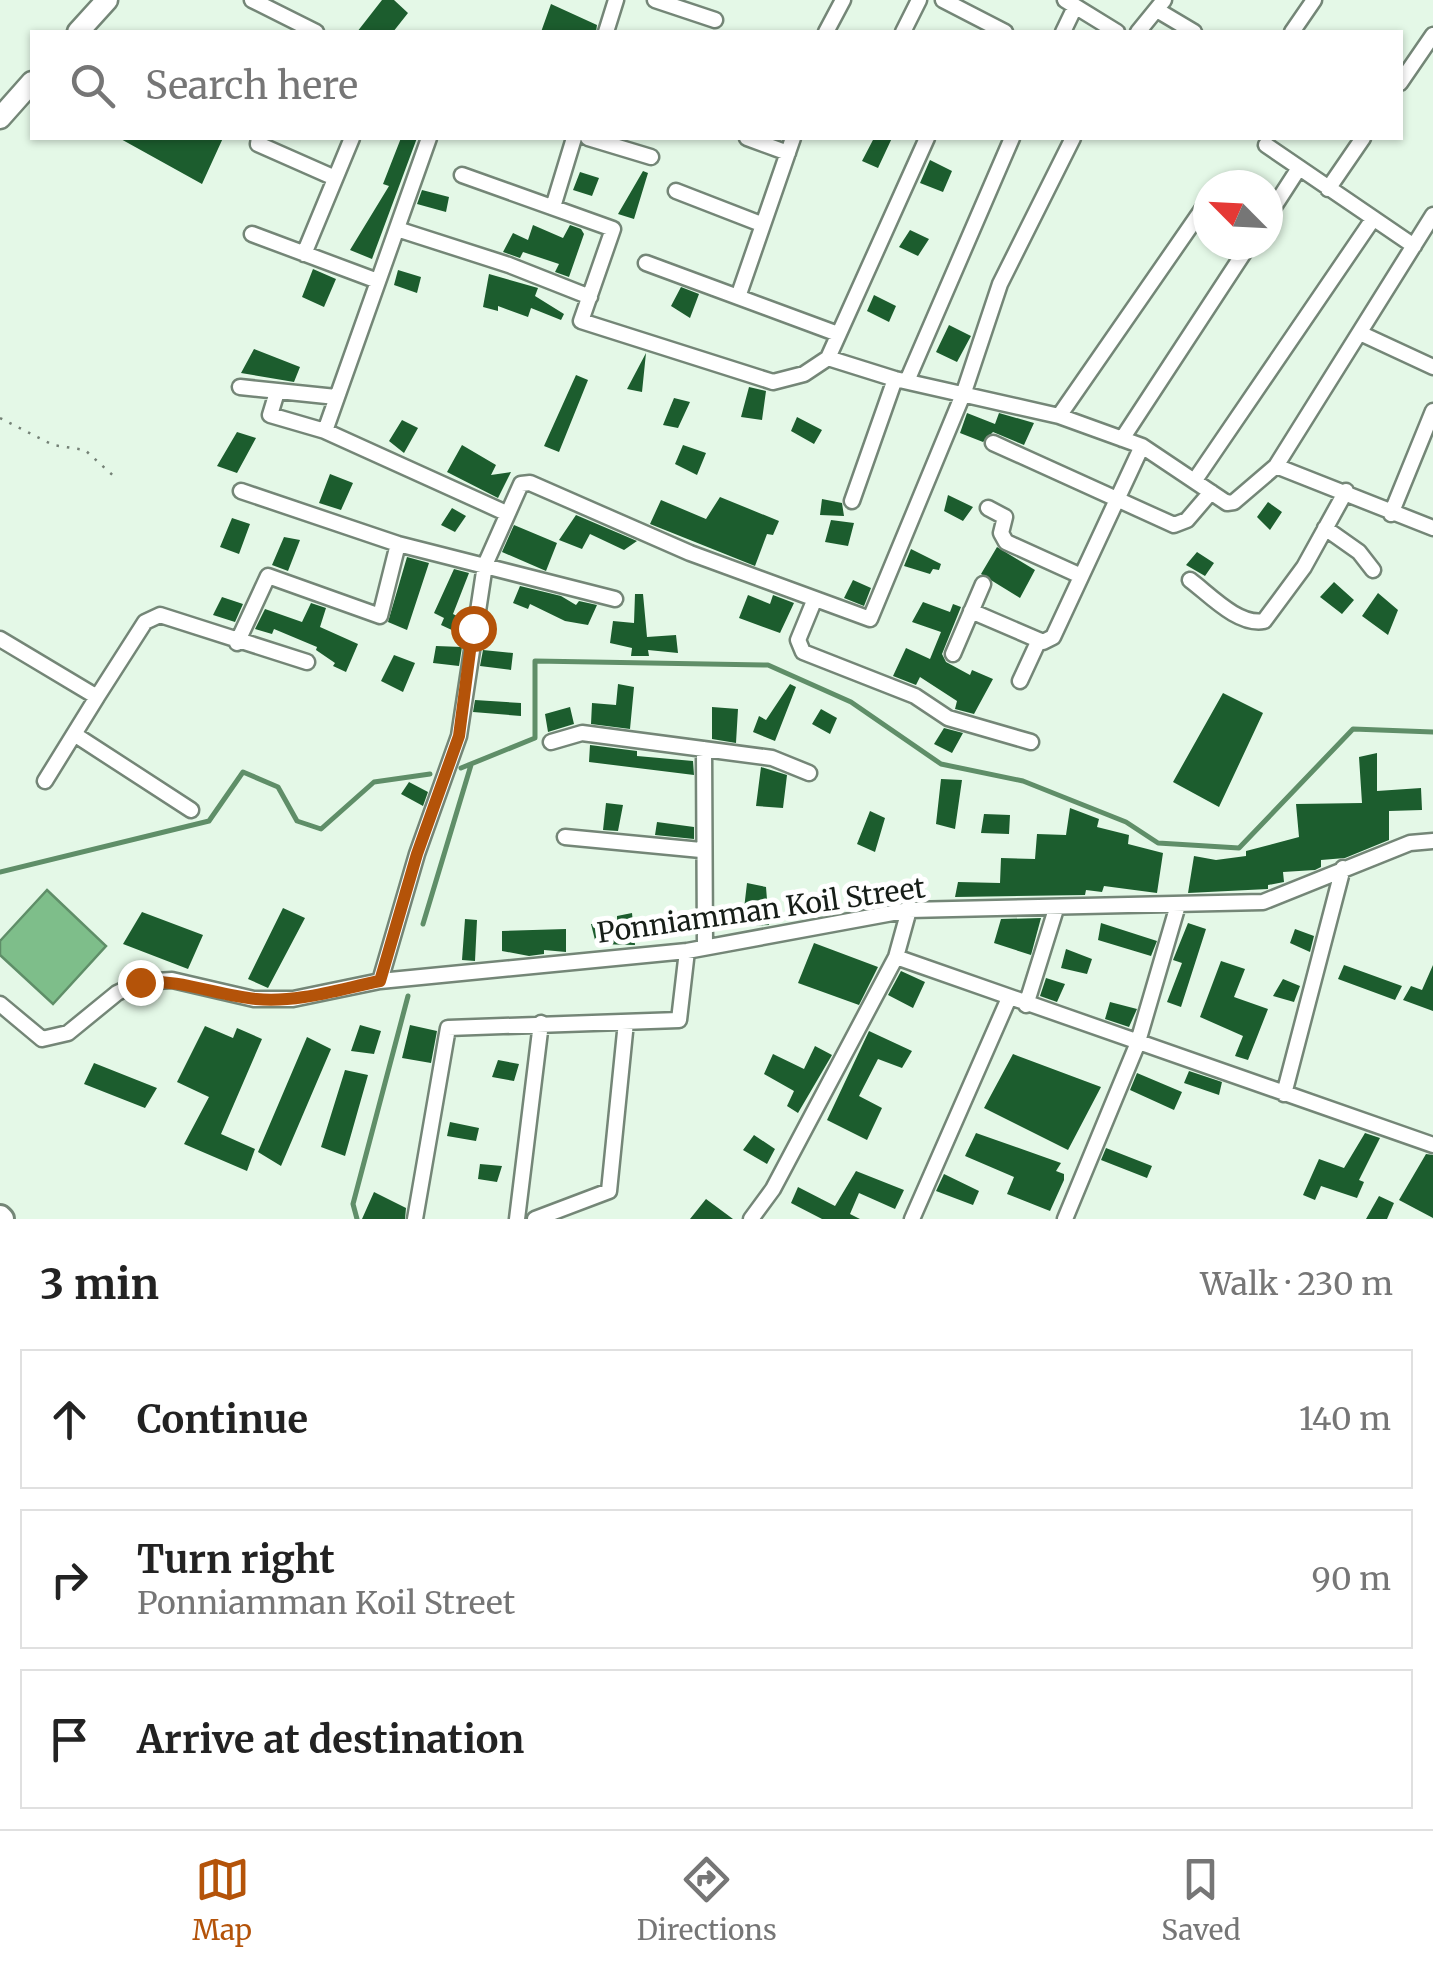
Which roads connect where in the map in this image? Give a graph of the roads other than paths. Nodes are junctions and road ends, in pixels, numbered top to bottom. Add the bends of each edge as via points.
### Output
1 (108, 0) edge
2 (252, 0) edge
3 (616, 0) edge
4 (655, 0) edge
5 (843, 0) edge
6 (919, 0) edge
7 (943, 0) edge
8 (1314, 0) edge
9 (1070, 4) edge
10 (1160, 5) edge
11 (715, 20) dead end
12 (80, 30) edge
13 (306, 30) edge
14 (607, 30) edge
15 (827, 30) edge
16 (905, 30) edge
17 (1002, 30) edge
18 (1064, 30) edge
19 (1114, 30) edge
20 (1140, 30) edge
21 (1191, 30) edge
22 (1293, 30) edge
23 (1433, 35) edge
24 (1403, 78) edge
25 (30, 84) edge
26 (0, 118) edge
27 (258, 140) edge
28 (351, 140) edge
29 (427, 140) edge
30 (573, 140) edge
31 (595, 140) edge
32 (759, 140) edge
33 (926, 140) edge
34 (1011, 140) edge
35 (1073, 140) edge
36 (1357, 140) edge
37 (790, 145) edge
38 (1266, 146) dead end
39 (651, 157) dead end
40 (1300, 168) junction
41 (462, 175) dead end
42 (335, 178) junction
43 (1328, 188) junction
44 (676, 191) dead end
45 (1283, 194) edge
46 (553, 208) junction
47 (1373, 219) junction
48 (1431, 222) edge
49 (1193, 223) edge
50 (761, 224) junction
51 (396, 230) junction
52 (252, 234) dead end
53 (1414, 246) junction
54 (304, 254) junction
55 (1239, 260) edge
56 (646, 263) dead end
57 (375, 280) junction
58 (738, 297) junction
59 (590, 298) junction
60 (838, 334) junction
61 (1362, 334) junction
62 (828, 358) junction
63 (1433, 367) edge
64 (901, 380) junction
65 (240, 387) dead end
66 (276, 392) junction
67 (964, 392) junction
68 (336, 398) junction
69 (1433, 411) edge
70 (1059, 416) junction
71 (325, 430) junction
72 (1122, 439) junction
73 (993, 443) dead end
74 (1142, 446) junction
75 (1276, 466) junction
76 (1195, 480) junction
77 (240, 490) dead end
78 (1346, 491) junction
79 (1211, 492) junction
80 (1117, 499) junction
81 (852, 502) dead end
82 (988, 508) dead end
83 (506, 513) junction
84 (1391, 514) junction
85 (1325, 528) junction
86 (1433, 528) edge
87 (398, 544) junction
88 (485, 565) junction
89 (1373, 570) dead end
90 (1081, 576) junction
91 (1190, 580) dead end
92 (983, 584) dead end
93 (615, 599) dead end
94 (814, 601) junction
95 (971, 611) junction
96 (0, 639) edge
97 (1038, 640) junction
98 (236, 643) junction
99 (953, 654) dead end
100 (307, 662) dead end
101 (1020, 681) dead end
102 (98, 697) junction
103 (74, 734) junction
104 (551, 742) dead end
105 (1032, 742) dead end
106 (704, 750) junction
107 (809, 772) dead end
108 (45, 781) dead end
109 (191, 810) dead end
110 (565, 837) dead end
111 (1433, 841) edge
112 (702, 850) junction
113 (1343, 868) junction
114 (1178, 905) junction
115 (1056, 909) junction
116 (909, 910) junction
117 (705, 947) junction
118 (687, 951) junction
119 (896, 957) junction
120 (380, 981) junction
121 (1008, 998) junction
122 (0, 1004) edge
123 (1026, 1004) junction
124 (626, 1022) junction
125 (541, 1023) junction
126 (1137, 1045) junction
127 (1284, 1094) junction
128 (1433, 1145) edge
129 (913, 1218) edge
130 (416, 1219) edge
131 (517, 1219) edge
132 (535, 1219) edge
133 (752, 1219) edge
134 (1065, 1219) edge

1 - 12 main road
2 - 13 street
3 - 14 street
4 - 11 street
5 - 15 street
6 - 16 street
7 - 17 street
8 - 22 street
9 - 18 street
9 - 19 street
10 - 20 street
10 - 21 street
23 - 24 street
25 - 26 main road
27 - 42 street
28 - 42 street
29 - 51 street
30 - 46 street
31 - 39 street
32 - 37 street
33 - 60 street
34 - 64 street
35 - 67 street via 1000,284
36 - 43 street
37 - 50 street
38 - 40 street
40 - 43 street
40 - 45 street
41 - 46 street
42 - 54 street
43 - 47 street
44 - 50 street
46 - 59 street via 614,229
47 - 53 street
47 - 76 street
48 - 53 street
49 - 70 street
50 - 58 street
51 - 57 street
51 - 59 street
52 - 54 street
53 - 61 street
54 - 57 street
55 - 72 street
56 - 58 street
57 - 68 street
58 - 60 street
59 - 62 street via 581,321 773,382 804,374
60 - 62 street
61 - 63 street
61 - 75 street
62 - 64 street
64 - 67 street
64 - 81 street
65 - 66 street
66 - 68 street
66 - 71 street via 270,415
67 - 70 street
67 - 94 street via 875,614 864,620
68 - 71 street
69 - 84 street
70 - 72 street
71 - 83 street
72 - 74 street
73 - 80 street
74 - 76 street
74 - 80 street
75 - 78 street
75 - 79 street via 1234,502
76 - 79 street
77 - 87 street
78 - 84 street
78 - 85 street
79 - 80 street via 1181,524
80 - 90 street
82 - 90 street via 1005,517 1002,539
83 - 88 street
83 - 94 street via 522,484 530,483
84 - 86 street
85 - 89 street
85 - 91 street via 1264,621 1237,615
87 - 88 street
87 - 98 street via 380,616 268,576
88 - 93 street
88 - 120 street via 459,736
90 - 97 street via 1053,637
92 - 95 street
94 - 105 street via 798,640 803,652 915,696 948,718
95 - 97 street
95 - 99 street
96 - 102 street
97 - 101 street
98 - 100 street
98 - 102 street via 160,615 145,622
102 - 103 street
103 - 108 street
103 - 109 street
104 - 106 street via 582,734
106 - 107 street via 772,758
106 - 112 street
110 - 112 street
111 - 113 street, Ponniamman Koil Street
112 - 117 street
113 - 114 street, Ponniamman Koil Street via 1263,902
113 - 127 street
114 - 115 street, Ponniamman Koil Street
114 - 126 street
115 - 116 street, Ponniamman Koil Street
115 - 123 street
116 - 117 street, Ponniamman Koil Street
116 - 119 street
117 - 118 street, Ponniamman Koil Street
118 - 120 street, Ponniamman Koil Street
118 - 124 street via 679,1020
119 - 121 street
119 - 133 street
120 - 122 street, Ponniamman Koil Street via 292,1000 254,999 172,980 140,982 68,1033 42,1039
121 - 123 street
121 - 129 street
123 - 126 street
124 - 125 street
124 - 132 street via 609,1191
125 - 130 street via 448,1028
125 - 131 street
126 - 127 street
126 - 134 street
127 - 128 street

